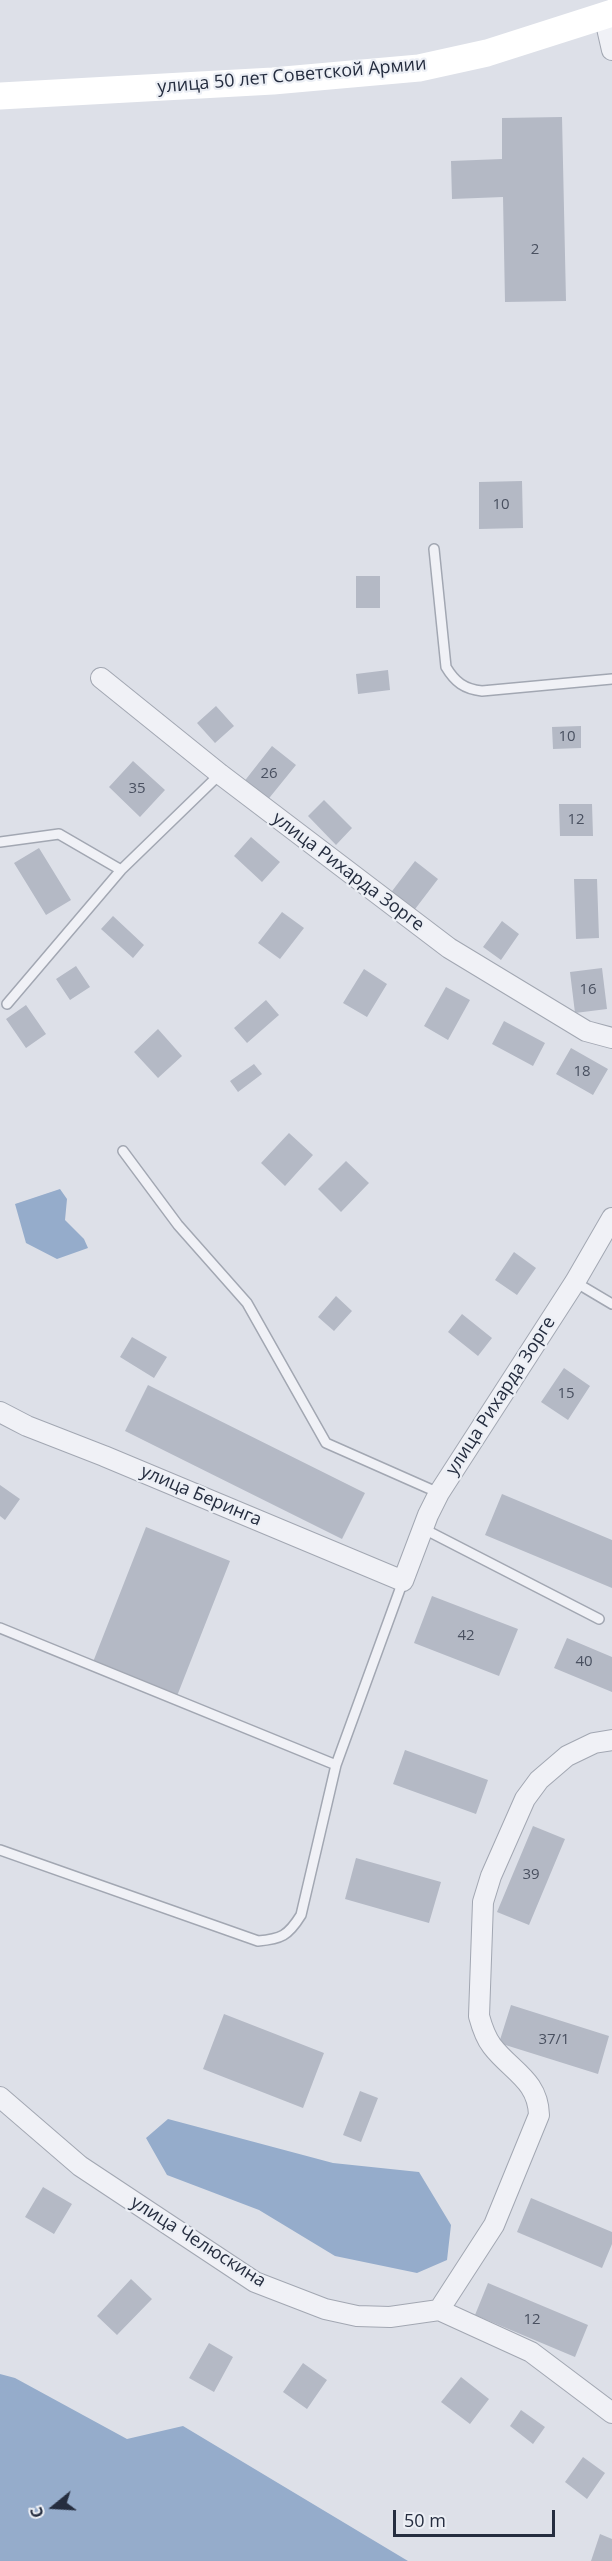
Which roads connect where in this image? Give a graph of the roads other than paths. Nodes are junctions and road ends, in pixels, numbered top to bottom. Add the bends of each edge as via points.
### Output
1 (604, 9) edge
2 (612, 50) edge
3 (0, 96) edge
4 (434, 549) dead end
5 (101, 678) dead end
6 (612, 679) edge
7 (220, 774) junction
8 (0, 842) edge
9 (122, 870) junction
10 (7, 1004) dead end
11 (612, 1038) edge
12 (123, 1151) dead end
13 (612, 1218) edge
14 (575, 1282) junction
15 (612, 1304) edge
16 (0, 1412) edge
17 (439, 1493) junction
18 (422, 1528) junction
19 (403, 1581) junction
20 (599, 1619) dead end
21 (0, 1628) edge
22 (612, 1740) edge
23 (336, 1765) junction
24 (0, 1850) edge
25 (0, 2097) edge
26 (439, 2310) junction
27 (612, 2413) edge

1 - 2 street
1 - 3 main road, улица 50 лет Советской Армии via 487,53 419,68 273,81
4 - 6 lane via 446,667 454,680 468,690 482,691
5 - 7 street, улица Рихарда Зорге
7 - 9 lane
7 - 11 street, улица Рихарда Зорге via 448,948 586,1031
8 - 9 lane via 59,834
9 - 10 lane
12 - 17 lane via 178,1225 247,1303 326,1443
13 - 14 street, улица Рихарда Зорге
14 - 15 lane
14 - 17 street, улица Рихарда Зорге
16 - 19 street, улица Беринга
17 - 18 street, улица Рихарда Зорге
18 - 19 street, улица Рихарда Зорге
18 - 20 lane
19 - 23 lane
21 - 23 lane
22 - 26 street via 594,1743 567,1756 539,1780 525,1799 488,1885 483,1902 479,2016 493,2047 534,2090 538,2115 494,2225
23 - 24 lane via 301,1915 291,1932 274,1939 258,1941
25 - 26 street, улица Челюскина via 80,2166 255,2282 357,2316 390,2317
26 - 27 street via 531,2352

